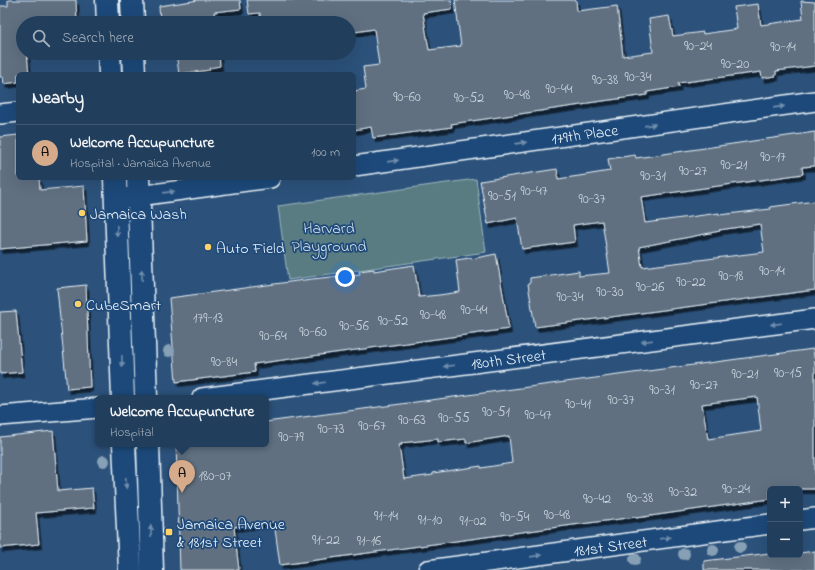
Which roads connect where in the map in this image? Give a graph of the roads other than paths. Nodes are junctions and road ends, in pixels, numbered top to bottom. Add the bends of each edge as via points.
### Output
1 (107, 0) edge
2 (132, 0) edge
3 (108, 16) edge
4 (133, 16) edge
5 (109, 60) edge
6 (133, 60) edge
7 (110, 72) edge
8 (134, 72) edge
9 (815, 102) edge
10 (16, 112) edge
11 (0, 114) edge
12 (356, 166) edge
13 (115, 180) edge
14 (241, 180) edge
15 (138, 187) edge
16 (116, 199) junction
17 (815, 319) edge
18 (123, 395) edge
19 (146, 395) edge
20 (225, 395) edge
21 (95, 408) edge
22 (0, 416) edge
23 (124, 447) edge
24 (148, 447) edge
25 (815, 518) edge
26 (803, 520) edge
27 (767, 524) edge
28 (516, 564) edge
29 (130, 570) edge
30 (152, 570) edge
31 (428, 570) edge

1 - 3 main road
2 - 4 main road
5 - 7 main road
6 - 8 main road
12 -> 9 street, 179th Place
10 - 11 street
13 - 16 main road
15 -> 14 street
15 - 16 street
19 -> 15 main road
16 -> 18 main road
17 -> 20 street, 180th Street
21 - 22 street
23 -> 29 main road
30 -> 24 main road
25 - 26 street
28 -> 27 street, 181st Street
28 - 31 street, 181st Street

